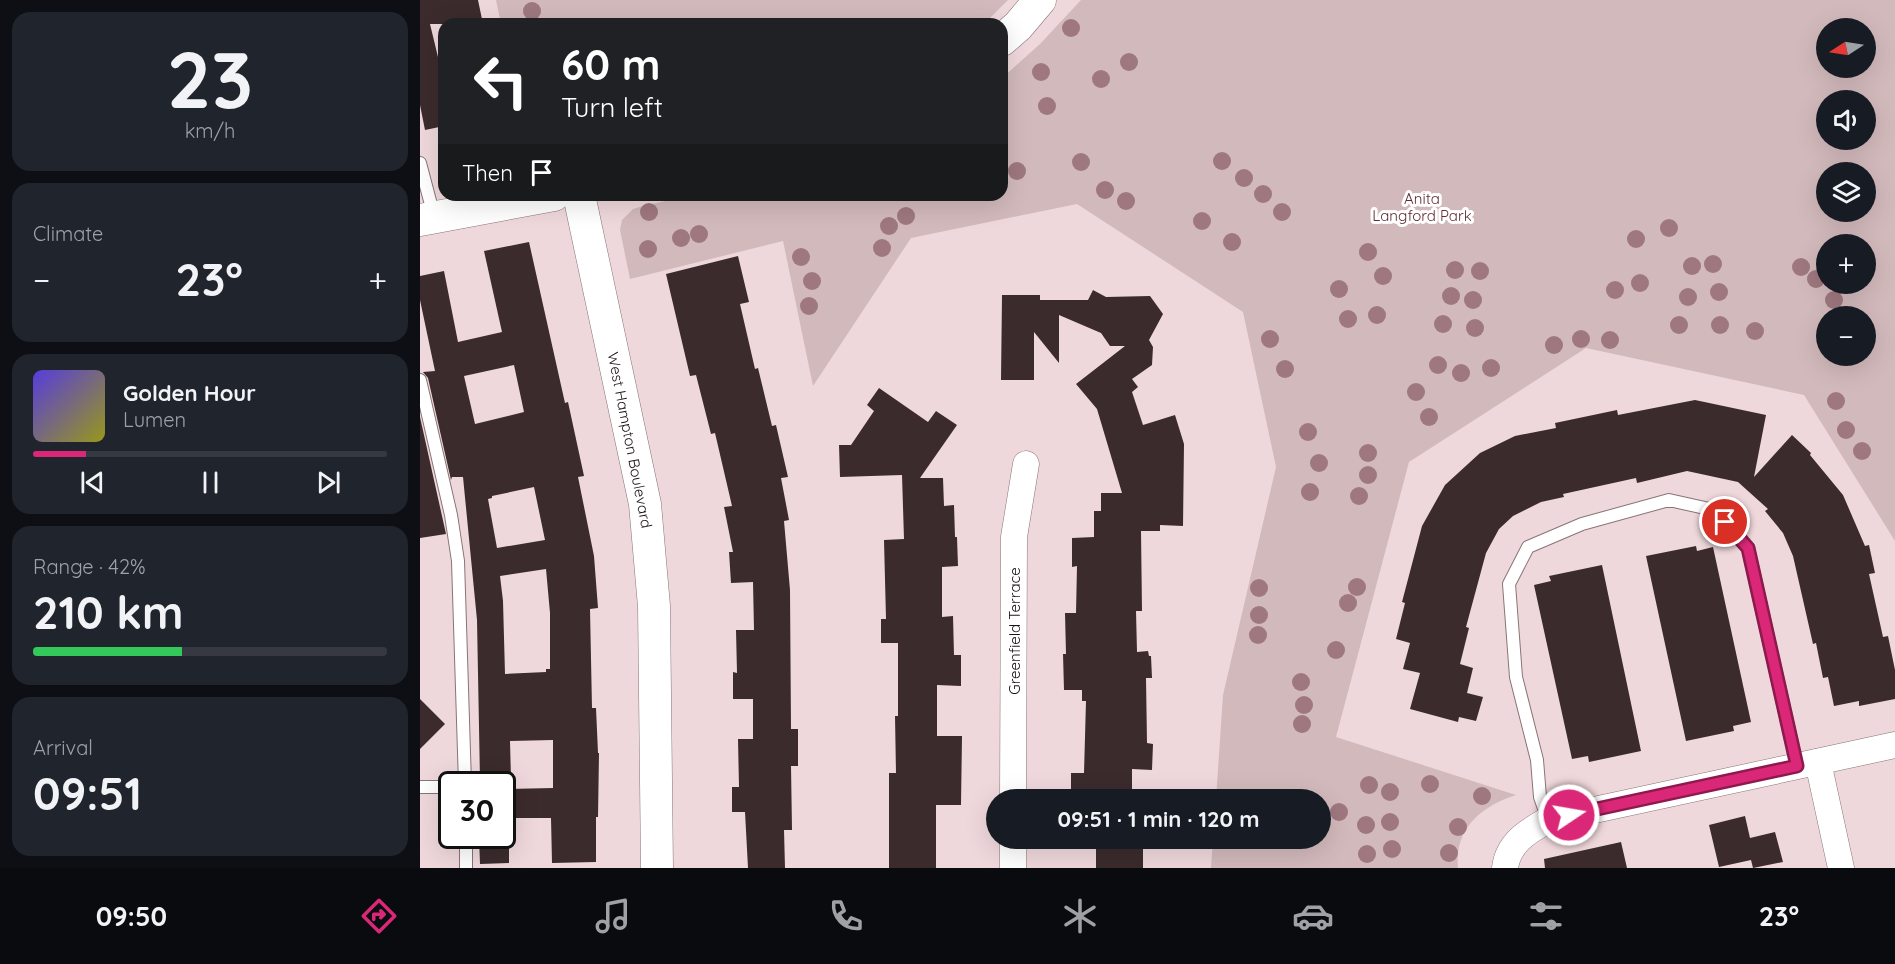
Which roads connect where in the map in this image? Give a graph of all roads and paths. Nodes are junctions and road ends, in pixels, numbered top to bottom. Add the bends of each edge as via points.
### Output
1 (1040, 0) edge
2 (1008, 35) edge
3 (420, 163) edge
4 (521, 201) edge
5 (580, 201) edge
6 (427, 218) edge
7 (420, 380) edge
8 (1026, 464) dead end
9 (1895, 745) edge
10 (1808, 764) junction
11 (465, 771) edge
12 (420, 787) edge
13 (438, 787) edge
14 (1013, 789) edge
15 (1548, 820) junction
16 (466, 849) edge
17 (1013, 849) edge
18 (466, 868) edge
19 (657, 868) edge
20 (1013, 868) edge
21 (1505, 868) edge
22 (1841, 868) edge

1 - 2 street
3 - 6 lane
4 - 6 street
5 - 19 street, West Hampton Boulevard via 649,535 654,606
7 - 11 lane via 458,561
8 - 14 street, Greenfield Terrace via 1014,537
9 - 10 street
10 - 15 street
10 - 15 lane via 1748,548 1714,510 1669,500 1582,524 1528,547 1509,584 1516,677
10 - 22 street
12 - 13 lane
15 - 21 street via 1527,831 1514,844
16 - 18 lane
17 - 20 street

